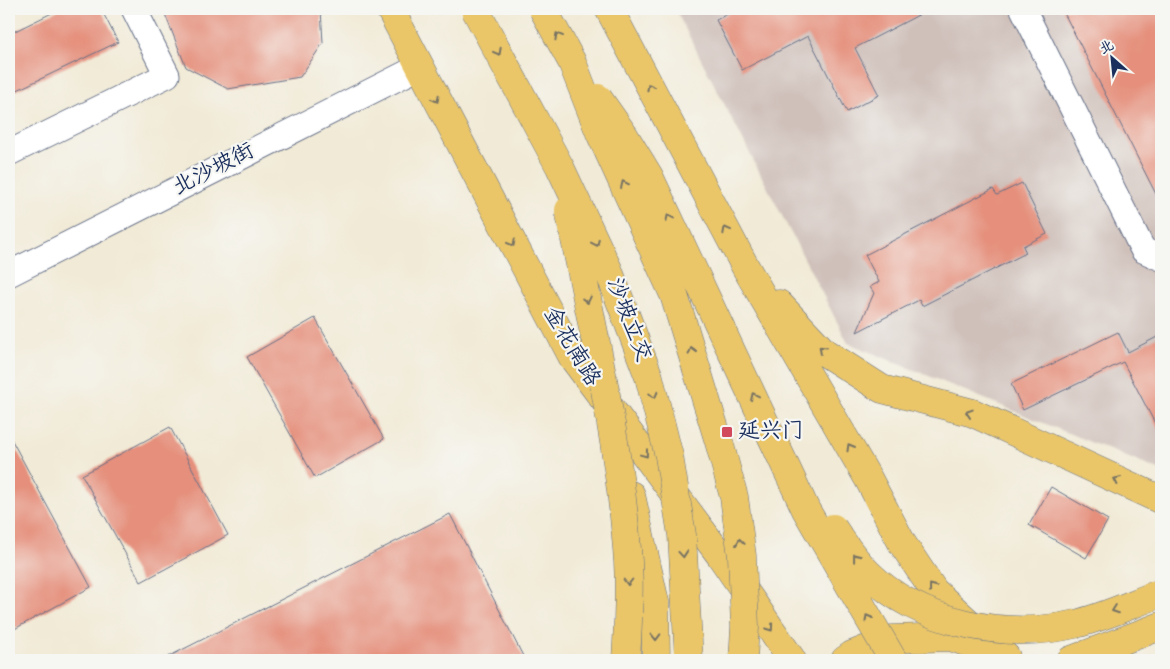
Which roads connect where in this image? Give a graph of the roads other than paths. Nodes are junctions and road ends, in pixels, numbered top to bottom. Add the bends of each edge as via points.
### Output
1 (134, 9) edge
2 (390, 9) edge
3 (475, 9) edge
4 (543, 9) edge
5 (609, 9) edge
6 (1023, 9) edge
7 (572, 62) junction
8 (420, 67) junction
9 (9, 153) edge
10 (560, 166) junction
11 (1161, 258) edge
12 (746, 268) junction
13 (9, 274) edge
14 (573, 358) junction
15 (775, 441) junction
16 (1161, 500) edge
17 (1161, 593) edge
18 (1161, 626) edge
19 (1008, 658) edge
20 (626, 660) edge
21 (656, 660) edge
22 (689, 660) edge
23 (743, 660) edge
24 (792, 660) edge
25 (845, 660) edge
26 (893, 660) edge
27 (1071, 660) edge

1 - 9 street via 166,75
2 - 8 main road, 金花南路
3 -> 10 main road, 沙坡立交, bridge
7 -> 4 main road, bridge
12 -> 5 main road
6 - 11 street via 1144,250
15 -> 7 main road, bridge via 649,176
23 -> 7 main road, bridge via 742,556 734,497 720,442 674,295 600,133
8 - 13 street, 北沙坡街
8 -> 14 main road, 金花南路
10 -> 20 main road, bridge via 603,377 618,470 628,562
10 -> 22 main road, 沙坡立交, bridge via 608,269 649,377 669,456 682,535
16 -> 12 main road via 973,413 882,389 824,352
19 -> 12 main road via 934,591 902,543
14 -> 21 main road via 627,479 655,602
14 -> 24 main road, 金花南路 via 720,555
17 -> 15 main road, bridge via 1077,624 1052,629 999,630 945,619 891,592 868,573 836,532
26 -> 15 main road, bridge via 806,510
18 - 27 main road
19 - 25 main road via 951,637 892,639

